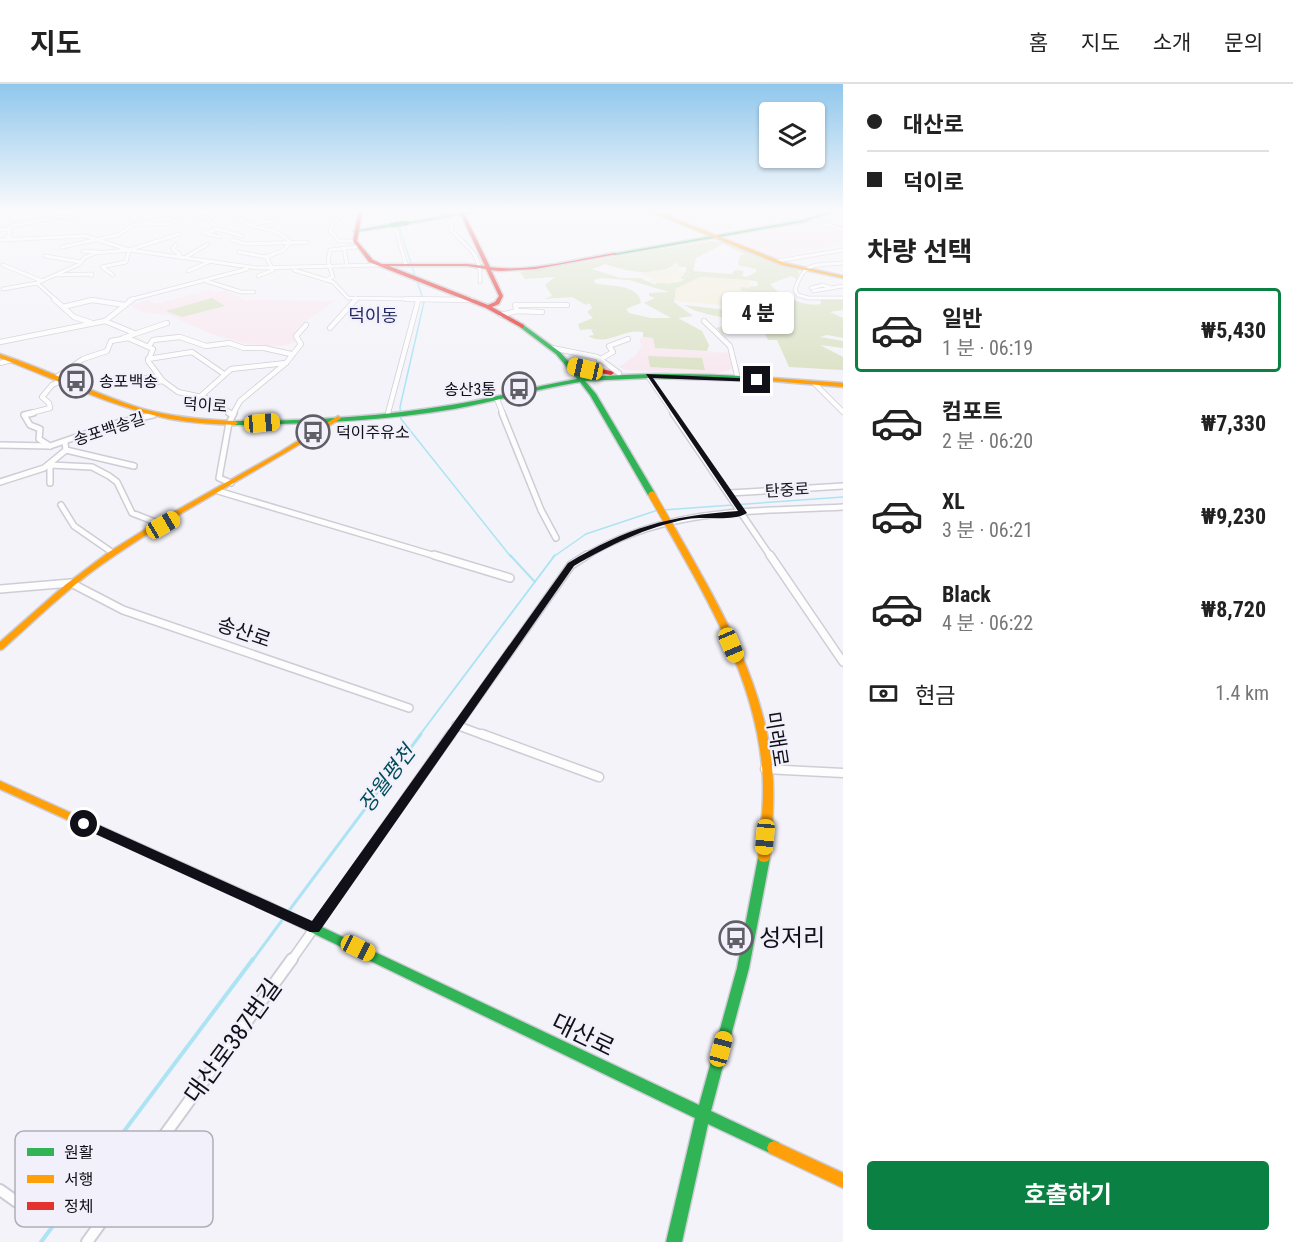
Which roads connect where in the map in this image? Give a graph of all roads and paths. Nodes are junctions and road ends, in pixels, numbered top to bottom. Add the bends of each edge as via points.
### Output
1 (79, 263) edge
2 (121, 263) edge
3 (206, 263) edge
4 (224, 263) edge
5 (267, 263) edge
6 (347, 263) edge
7 (477, 263) edge
8 (487, 263) edge
9 (566, 263) edge
10 (783, 263) edge
11 (843, 263) edge
12 (3, 265) dead end
13 (379, 265) junction
14 (411, 265) joint
15 (329, 266) junction
16 (347, 266) junction
17 (250, 267) junction
18 (273, 268) junction
19 (285, 268) junction
20 (479, 268) junction
21 (802, 269) junction
22 (491, 270) junction
23 (188, 271) dead end
24 (57, 275) junction
25 (113, 275) dead end
26 (92, 276) dead end
27 (258, 276) dead end
28 (843, 277) edge
29 (328, 279) junction
30 (206, 281) junction
31 (480, 282) dead end
32 (40, 283) junction
33 (841, 287) edge
34 (1, 288) edge
35 (828, 289) junction
36 (812, 290) dead end
37 (254, 292) dead end
38 (843, 296) edge
39 (0, 297) edge
40 (356, 299) junction
41 (472, 300) junction
42 (419, 301) junction
43 (126, 305) junction
44 (567, 305) dead end
45 (63, 307) junction
46 (488, 307) junction
47 (517, 311) junction
48 (542, 312) dead end
49 (501, 315) junction
50 (105, 321) junction
51 (704, 321) dead end
52 (92, 323) junction
53 (166, 323) dead end
54 (306, 325) dead end
55 (330, 328) dead end
56 (134, 333) junction
57 (123, 338) junction
58 (628, 339) dead end
59 (0, 342) edge
60 (149, 346) junction
61 (552, 348) junction
62 (291, 354) junction
63 (0, 356) edge
64 (148, 358) junction
65 (10, 360) junction
66 (598, 360) junction
67 (0, 363) edge
68 (286, 363) junction
69 (571, 366) junction
70 (224, 374) junction
71 (617, 375) junction
72 (159, 376) junction
73 (648, 376) junction
74 (738, 379) junction
75 (58, 380) junction
76 (584, 380) junction
77 (163, 381) junction
78 (559, 384) junction
79 (815, 384) junction
80 (843, 385) edge
81 (593, 394) junction
82 (201, 396) junction
83 (496, 399) junction
84 (843, 412) edge
85 (390, 413) junction
86 (153, 415) junction
87 (340, 417) junction
88 (231, 419) junction
89 (0, 445) edge
90 (50, 446) junction
91 (65, 446) junction
92 (50, 465) junction
93 (134, 466) dead end
94 (0, 482) edge
95 (50, 483) dead end
96 (231, 483) junction
97 (843, 486) edge
98 (218, 491) junction
99 (731, 494) junction
100 (61, 505) dead end
101 (843, 507) edge
102 (743, 512) junction
103 (163, 525) junction
104 (556, 538) dead end
105 (113, 554) junction
106 (510, 578) dead end
107 (71, 584) junction
108 (0, 589) edge
109 (0, 647) edge
110 (843, 662) edge
111 (409, 708) dead end
112 (456, 725) junction
113 (765, 769) junction
114 (843, 773) edge
115 (599, 777) dead end
116 (0, 785) edge
117 (311, 926) junction
118 (703, 1114) junction
119 (166, 1131) edge
120 (843, 1181) edge
121 (0, 1190) edge
122 (15, 1201) edge
123 (98, 1227) edge
124 (87, 1242) edge
125 (674, 1242) edge

1 - 24 street
2 - 25 street via 102,267
3 - 23 street
4 - 17 street
5 - 18 street
6 - 16 street
7 - 20 street
8 - 22 street
9 - 22 street
10 - 21 street
11 - 21 street
12 - 32 street
13 - 14 street
13 - 16 street
13 - 41 street, 미래로
14 - 20 street
15 - 16 street
15 - 19 street
15 - 29 street via 333,277
17 - 18 street
17 - 30 street
18 - 19 street
18 - 27 street
19 - 29 street
20 - 22 street
20 - 31 street
21 - 28 street
21 - 38 street via 795,290 798,295
22 - 46 street via 501,296
24 - 26 street via 79,272
24 - 32 street
29 - 40 street via 344,296
30 - 37 street
30 - 43 street via 143,295
32 - 34 street
32 - 45 street
33 - 35 street
34 - 39 street via 4,291
35 - 36 street
35 - 38 street via 831,294
40 - 42 street
40 - 55 street
41 - 42 street
41 - 46 street, 미래로
42 - 85 street
43 - 45 street via 96,300
43 - 50 street
44 - 47 street via 515,305
45 - 52 street
46 - 49 street, 미래로
47 - 48 street
47 - 49 street
49 - 61 street, 미래로
50 - 52 street
50 - 56 street
51 - 74 street via 736,354
52 - 59 street
53 - 56 street
54 - 62 street via 296,336 301,344
56 - 57 street
57 - 60 street
57 - 75 street via 111,341 107,351 83,359
58 - 66 street via 609,346 613,352 610,356
60 - 62 street via 153,340 180,337 206,346 229,343
60 - 64 street via 153,349
61 - 66 street via 568,349
61 - 69 street, 미래로
62 - 68 street
63 - 65 street, 덕이로
64 - 70 street via 192,352
64 - 72 street
65 - 67 street
65 - 75 street, 덕이로
66 - 71 street via 610,364
68 - 70 street via 242,366
68 - 88 street via 248,393
69 - 71 street
69 - 76 street, 미래로
69 - 78 street via 571,376
70 - 82 street
71 - 73 street
71 - 76 street
71 - 81 street via 595,387
72 - 77 street
72 - 77 street via 148,380
73 - 74 street
73 - 99 street
74 - 79 street
75 - 86 street, 덕이로
75 - 90 street via 42,397 50,408 24,415 30,425 40,429 39,439
76 - 78 street
76 - 81 street, 미래로
77 - 82 street via 178,392
78 - 81 street
78 - 83 street
79 - 80 street
79 - 84 street
81 - 113 street, 미래로, bridge via 717,611 758,720
82 - 88 street
83 - 85 street, 덕이로
83 - 104 street
85 - 87 street, 덕이로
86 - 88 street, 덕이로
86 - 91 street, 송포백송길 via 117,423
87 - 88 street, 덕이로
87 - 96 street
88 - 96 street via 219,478
89 - 90 street, 송포백송길
90 - 91 street, 송포백송길
91 - 92 street
91 - 93 street, 송포백송길
92 - 94 street
92 - 95 street
92 - 103 street via 92,467 100,471 117,482 132,513
96 - 98 street
97 - 99 street, 탄중로
98 - 103 street
98 - 106 street
99 - 102 street
100 - 105 street via 74,526
101 - 102 street, 대산로387번길
102 - 110 street
102 - 112 street, 대산로387번길 via 650,526 610,541 571,565
103 - 105 street
105 - 107 street
107 - 108 street
107 - 109 street
107 - 111 street, 송산로 via 123,610
112 - 115 street
112 - 117 street, 대산로387번길
113 - 114 street
113 - 118 street, 미래로 via 767,818 762,876
116 - 117 street, 대산로
117 - 118 street, 대산로
117 - 119 street, 대산로387번길
118 - 120 street, 대산로
118 - 125 street, 미래로
121 - 122 street
123 - 124 street, 대산로387번길

